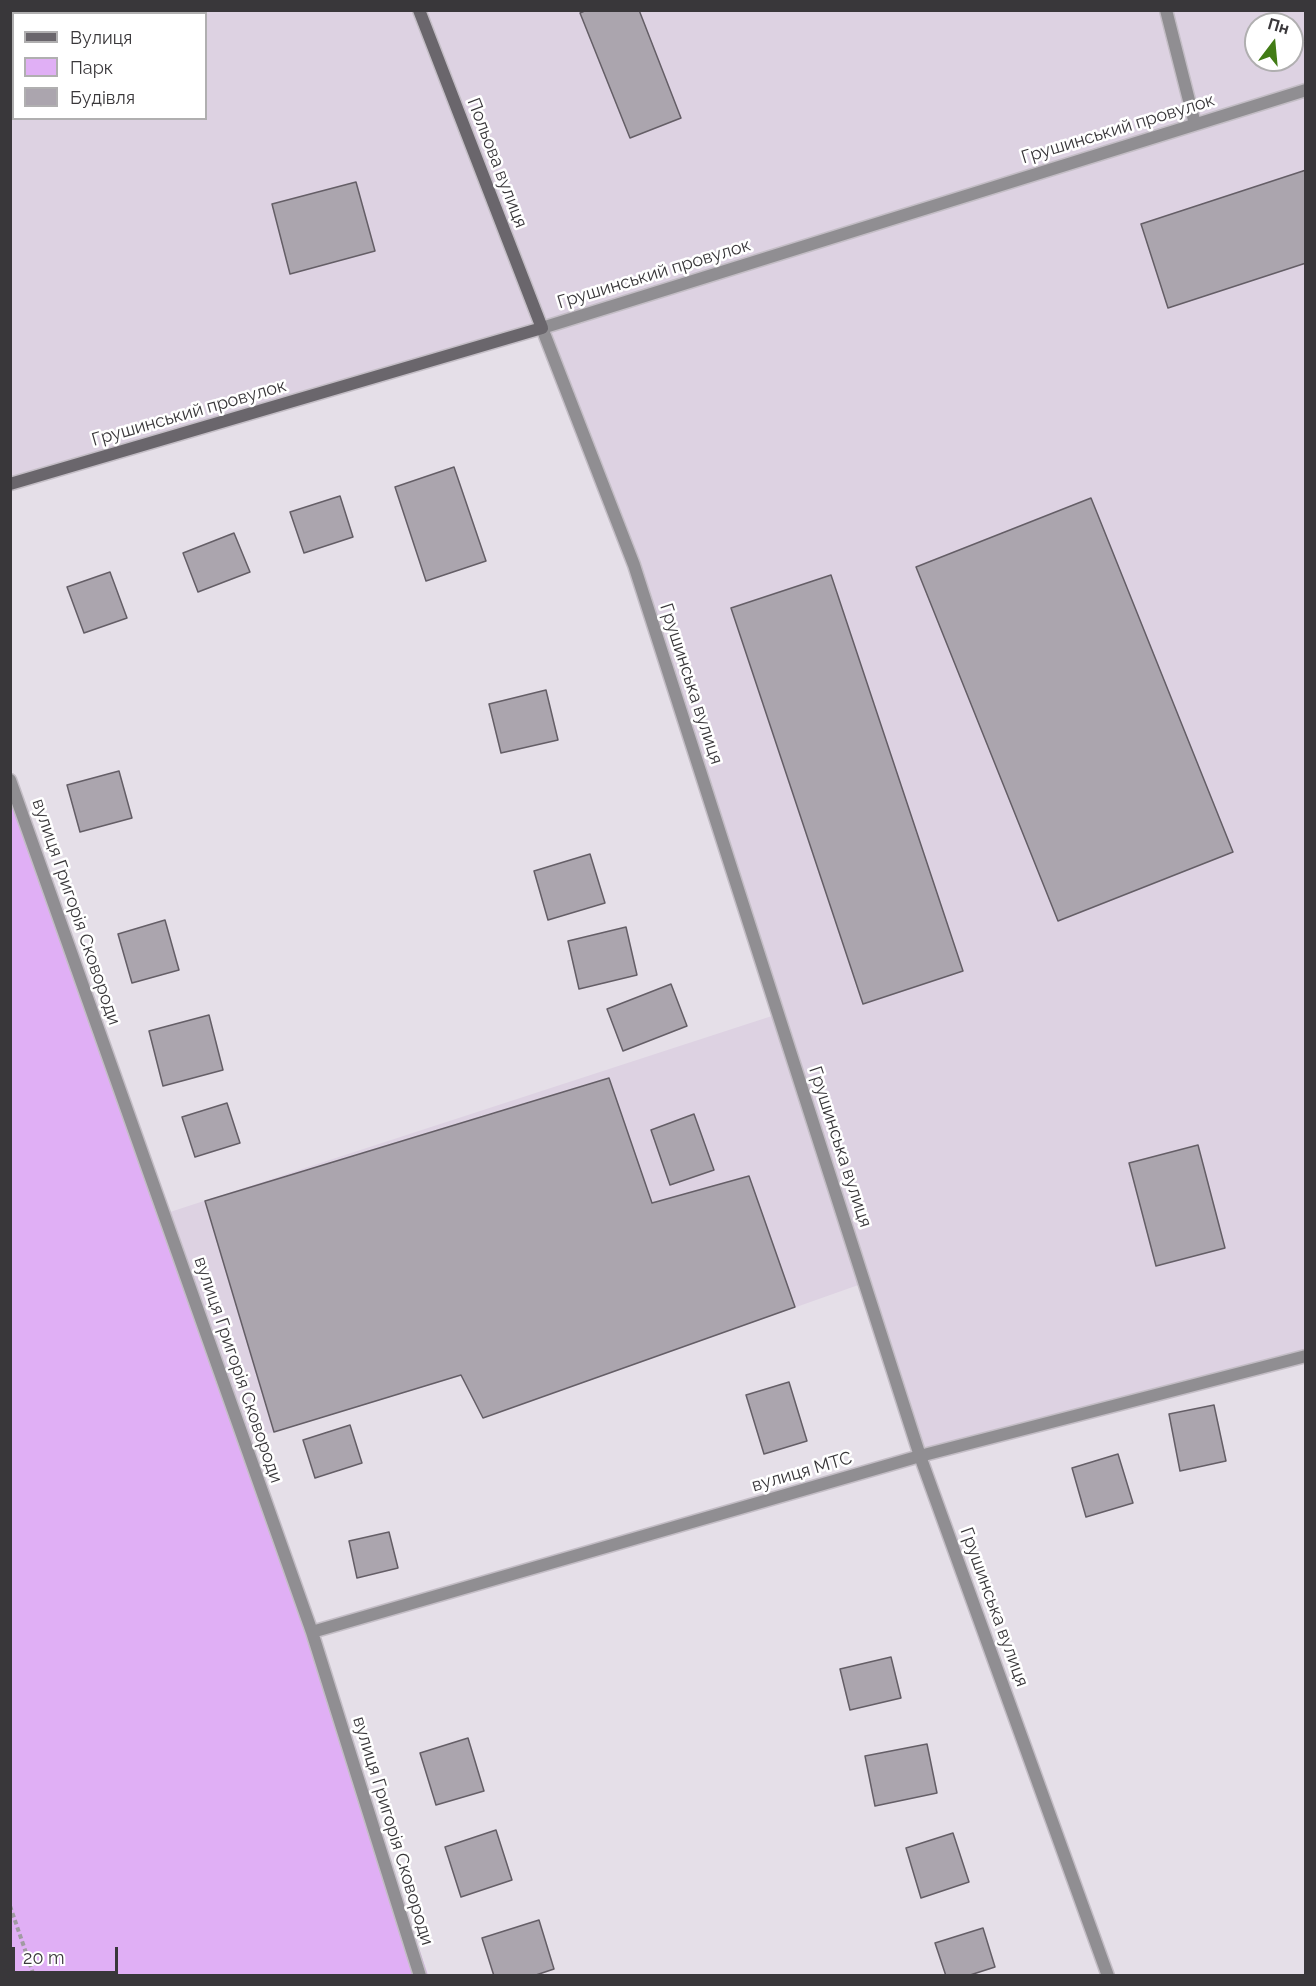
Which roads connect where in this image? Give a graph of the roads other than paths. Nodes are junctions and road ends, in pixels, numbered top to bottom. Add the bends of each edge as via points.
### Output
1 (419, 10) edge
2 (1166, 10) edge
3 (1305, 90) edge
4 (1195, 124) junction
5 (542, 328) junction
6 (10, 484) edge
7 (10, 780) edge
8 (1305, 1356) edge
9 (920, 1456) junction
10 (312, 1632) junction
11 (420, 1976) edge
12 (1108, 1976) edge

1 - 5 main road, Польова вулиця
2 - 4 street
3 - 4 street, Грушинський провулок
4 - 5 street, Грушинський провулок
5 - 6 main road, Грушинський провулок
5 - 9 street, Грушинська вулиця via 634,565
7 - 10 street, вулиця Григорія Сковороди
8 - 9 street, вулиця МТС
9 - 10 street, вулиця МТС
9 - 12 street, Грушинська вулиця
10 - 11 street, вулиця Григорія Сковороди

